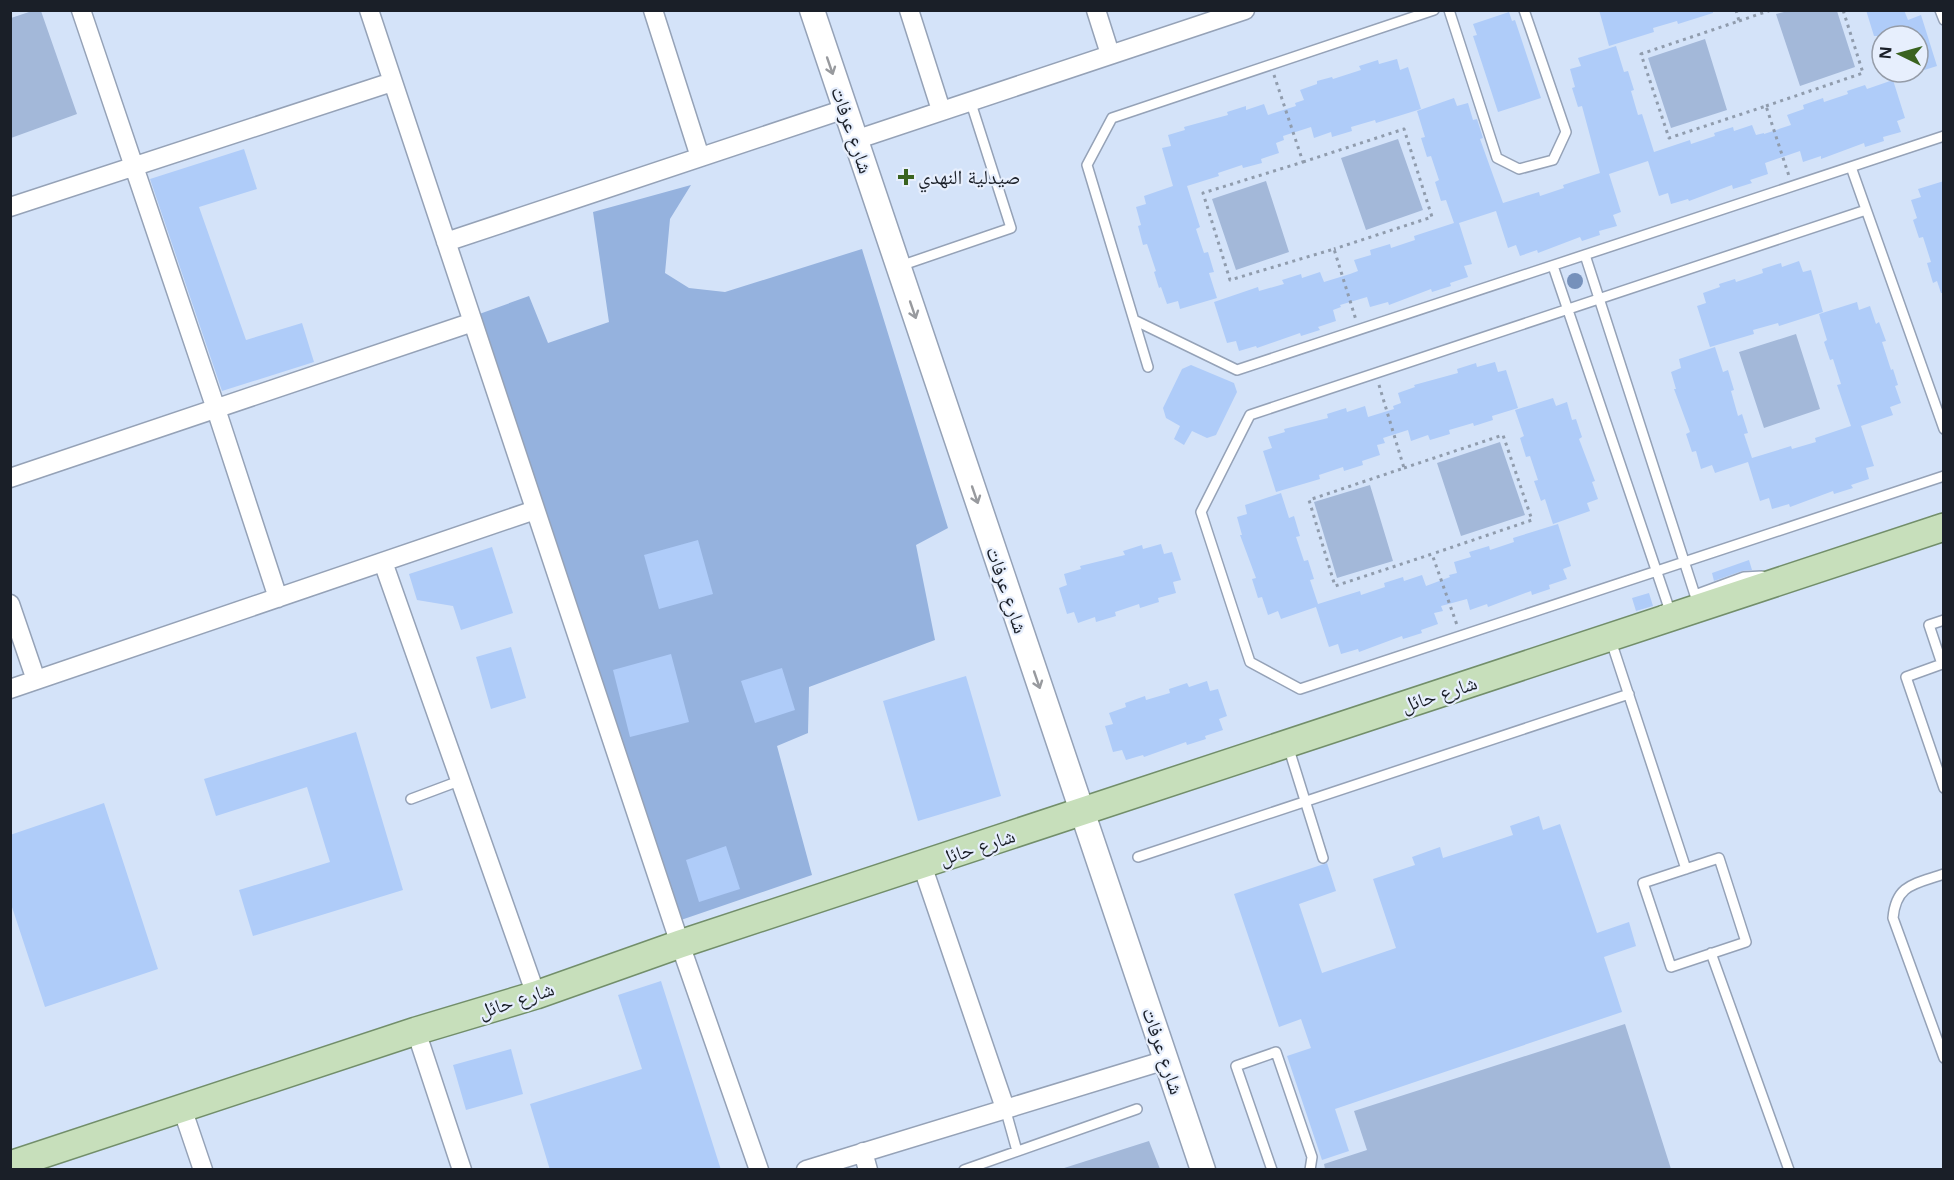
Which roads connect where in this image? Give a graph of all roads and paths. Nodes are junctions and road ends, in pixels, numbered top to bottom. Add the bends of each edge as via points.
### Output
1 (81, 10) edge
2 (369, 10) edge
3 (653, 10) edge
4 (812, 10) edge
5 (909, 10) edge
6 (1096, 10) edge
7 (1245, 10) edge
8 (1434, 10) edge
9 (1449, 10) edge
10 (1524, 10) edge
11 (1736, 10) edge
12 (1771, 10) edge
13 (1843, 10) edge
14 (1940, 10) edge
15 (1739, 21) junction
16 (1944, 21) edge
17 (1110, 54) junction
18 (1271, 65) junction
19 (393, 82) junction
20 (970, 100) junction
21 (1766, 106) junction
22 (845, 109) junction
23 (941, 110) junction
24 (1944, 136) edge
25 (855, 140) junction
26 (700, 157) junction
27 (1303, 162) junction
28 (1851, 166) junction
29 (134, 167) junction
30 (1792, 186) junction
31 (10, 207) edge
32 (1866, 210) junction
33 (446, 242) junction
34 (1334, 249) junction
35 (1585, 255) junction
36 (1553, 266) junction
37 (898, 267) junction
38 (1599, 298) junction
39 (1566, 309) junction
40 (1134, 320) junction
41 (473, 322) junction
42 (1360, 330) junction
43 (1148, 367) dead end
44 (1375, 372) junction
45 (216, 409) junction
46 (1944, 429) edge
47 (1404, 468) junction
48 (1944, 476) edge
49 (10, 478) edge
50 (536, 510) junction
51 (1944, 527) edge
52 (1432, 554) junction
53 (383, 562) junction
54 (1684, 562) junction
55 (1655, 571) junction
56 (1801, 574) junction
57 (278, 598) junction
58 (10, 604) edge
59 (1944, 620) edge
60 (1460, 636) junction
61 (1599, 641) junction
62 (36, 680) junction
63 (10, 689) edge
64 (1629, 694) junction
65 (1287, 744) junction
66 (459, 781) junction
67 (1944, 788) edge
68 (411, 799) dead end
69 (1305, 800) junction
70 (1081, 812) junction
71 (1138, 857) dead end
72 (1323, 858) dead end
73 (922, 865) junction
74 (1686, 869) junction
75 (1944, 874) edge
76 (680, 944) junction
77 (1711, 953) junction
78 (536, 995) junction
79 (416, 1031) junction
80 (1944, 1058) edge
81 (1166, 1060) junction
82 (1005, 1107) junction
83 (182, 1108) junction
84 (1137, 1109) dead end
85 (1017, 1151) junction
86 (866, 1161) edge
87 (10, 1165) edge
88 (203, 1170) edge
89 (462, 1170) edge
90 (759, 1170) edge
91 (806, 1170) edge
92 (964, 1170) edge
93 (1203, 1170) edge
94 (1272, 1170) edge
95 (1310, 1170) edge
96 (1789, 1170) edge

1 - 29 street
2 - 19 street
3 - 26 street
4 -> 22 street, شارع عرفات
5 - 23 street
6 - 17 street
7 - 17 street
8 - 18 lane
9 - 10 lane via 1497,158 1519,169 1553,160 1566,132
11 - 15 path
12 - 15 path
13 - 21 path via 1863,73
14 - 16 lane
15 - 21 path via 1641,54 1669,138
17 - 20 street
18 - 27 path
18 - 40 lane via 1112,118 1087,165
19 - 29 street
19 - 33 street
20 - 23 street
20 - 37 lane via 1011,228
21 - 30 path
22 - 25 street, شارع عرفات
22 - 26 street
23 - 25 street
24 - 28 lane
25 - 37 street, شارع عرفات
26 - 33 street
27 - 34 path via 1404,129 1432,217
27 - 34 path via 1203,193 1230,280
28 - 30 lane
28 - 32 lane
29 - 31 street
29 - 45 street
30 - 35 lane
32 - 38 lane
32 - 46 lane
33 - 41 street
34 - 42 path
35 - 36 lane
35 - 38 lane
36 - 39 lane
36 - 42 lane
37 -> 70 street, شارع عرفات
38 - 39 lane
38 - 54 lane
39 - 44 lane
39 - 55 lane
40 - 42 lane via 1237,370
40 - 43 lane
41 - 45 street
41 - 50 street
44 - 47 path
44 - 60 lane via 1250,414 1201,512 1250,662 1299,689
45 - 49 street
45 - 57 street
47 - 52 path via 1309,500 1335,586
47 - 52 path via 1503,435 1532,520
48 - 54 lane
50 - 53 street
50 - 76 street
51 - 56 main road, شارع حائل
52 - 60 path
53 - 57 street
53 - 66 street
54 - 55 lane
54 - 56 lane via 1695,595 1744,577
55 - 60 lane
55 - 61 lane via 1669,608 1620,624
56 - 61 main road, شارع حائل
57 - 62 street
58 - 62 street
59 - 67 lane via 1929,625 1942,664 1906,677
61 - 64 lane
61 - 65 main road, شارع حائل
62 - 63 street
64 - 69 lane
64 - 74 lane
65 - 69 lane
65 - 70 main road, شارع حائل
66 - 68 lane
66 - 78 street
69 - 71 lane
69 - 72 lane
70 - 73 main road, شارع حائل
70 - 81 street, شارع عرفات
73 - 76 main road, شارع حائل
73 - 82 street
74 - 77 lane via 1719,858 1746,942
74 - 77 lane via 1643,883 1671,967
75 - 80 lane via 1906,887 1894,904 1893,918
76 - 78 main road, شارع حائل
76 - 90 street
77 - 96 lane
78 - 79 main road, شارع حائل
79 - 83 main road, شارع حائل
79 - 89 street
81 - 82 street
81 - 93 street, شارع عرفات
82 - 85 lane
82 - 86 street
83 - 87 main road, شارع حائل
83 - 88 street
84 - 85 lane
85 - 92 lane
86 - 91 street
94 - 95 lane via 1236,1066 1276,1052 1312,1157

